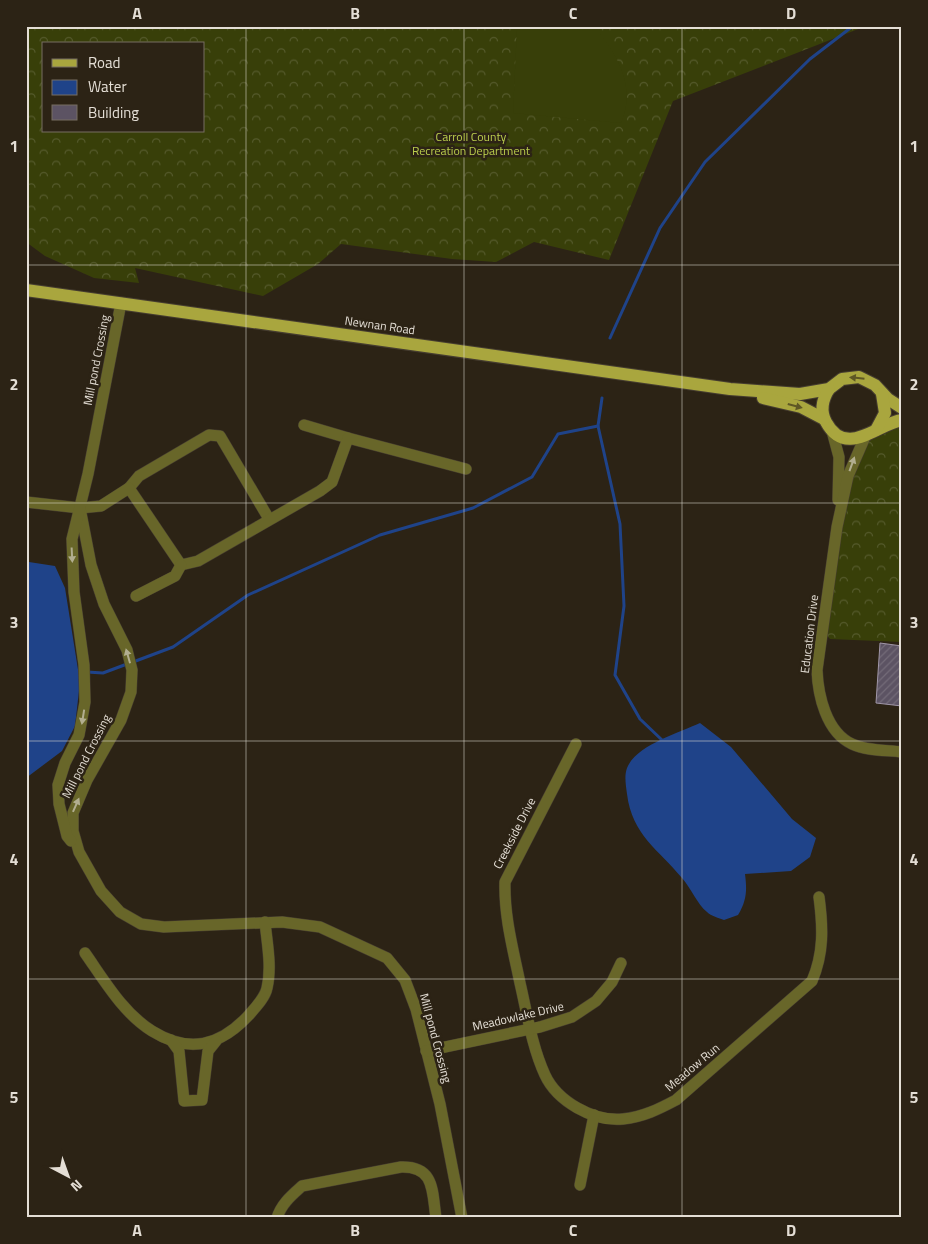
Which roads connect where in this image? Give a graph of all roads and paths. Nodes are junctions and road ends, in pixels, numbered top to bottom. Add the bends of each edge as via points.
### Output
1 (26, 290) edge
2 (122, 303) junction
3 (828, 389) junction
4 (730, 390) junction
5 (882, 394) junction
6 (902, 408) edge
7 (824, 419) junction
8 (902, 420) edge
9 (304, 425) dead end
10 (876, 430) junction
11 (832, 431) junction
12 (864, 437) junction
13 (348, 438) junction
14 (466, 469) dead end
15 (129, 488) junction
16 (26, 502) edge
17 (80, 508) junction
18 (269, 519) junction
19 (837, 527) junction
20 (182, 565) junction
21 (136, 596) dead end
22 (576, 744) dead end
23 (902, 752) edge
24 (79, 852) junction
25 (819, 897) dead end
26 (265, 922) junction
27 (84, 953) dead end
28 (621, 963) dead end
29 (530, 1028) junction
30 (170, 1040) junction
31 (216, 1041) junction
32 (426, 1051) junction
33 (594, 1115) junction
34 (580, 1185) dead end
35 (277, 1218) edge
36 (436, 1218) edge
37 (461, 1218) edge

1 - 2 main road, Newnan Road
2 - 4 main road, Newnan Road
2 - 17 street, Mill pond Crossing
3 - 4 main road, Newnan Road via 800,394
5 -> 3 main road, Newnan Road via 875,384 859,377 842,379
3 - 7 main road via 822,403
4 -> 7 main road, Newnan Road via 801,407
5 - 6 main road, Newnan Road
5 - 10 main road via 885,413
7 - 11 main road, Newnan Road
8 - 10 main road
9 - 13 street
10 - 12 main road
11 - 12 main road via 847,438
11 - 19 street, Education Drive via 839,457
19 -> 12 street, Education Drive via 848,476
13 - 14 street
13 - 18 street via 332,482
15 - 17 street via 101,506
15 - 18 street via 138,476 209,435 220,436
15 - 20 street
16 - 17 street
17 -> 24 street via 72,539 85,702 79,735 58,785 67,836
24 -> 17 street, Mill pond Crossing via 72,813 120,720 131,692 132,670 127,650 104,604 91,565
18 - 20 street via 198,561
19 - 23 street, Education Drive via 817,670 818,691 829,718 844,738 859,746
20 - 21 street via 175,576
22 - 29 street, Creekside Drive via 504,882 504,906
24 - 26 street, Mill pond Crossing via 102,891 120,912 141,924
25 - 33 street, Meadow Run via 823,929 820,961 812,981 676,1100 653,1112 622,1120
26 - 31 street via 267,988 256,1007 237,1028
26 - 32 street, Mill pond Crossing via 320,927 387,958 405,980
27 - 30 street via 133,1015 152,1031
28 - 29 street, Meadowlake Drive via 612,982 596,1001 572,1017
29 - 32 street, Meadowlake Drive
29 - 33 street, Meadow Run via 545,1075 565,1101
30 - 31 street via 196,1044
30 - 31 street via 179,1051 184,1101 202,1100 208,1051
32 - 37 street, Mill pond Crossing via 440,1104
33 - 34 street
35 - 36 street via 279,1210 302,1186 413,1166 425,1172 431,1184

